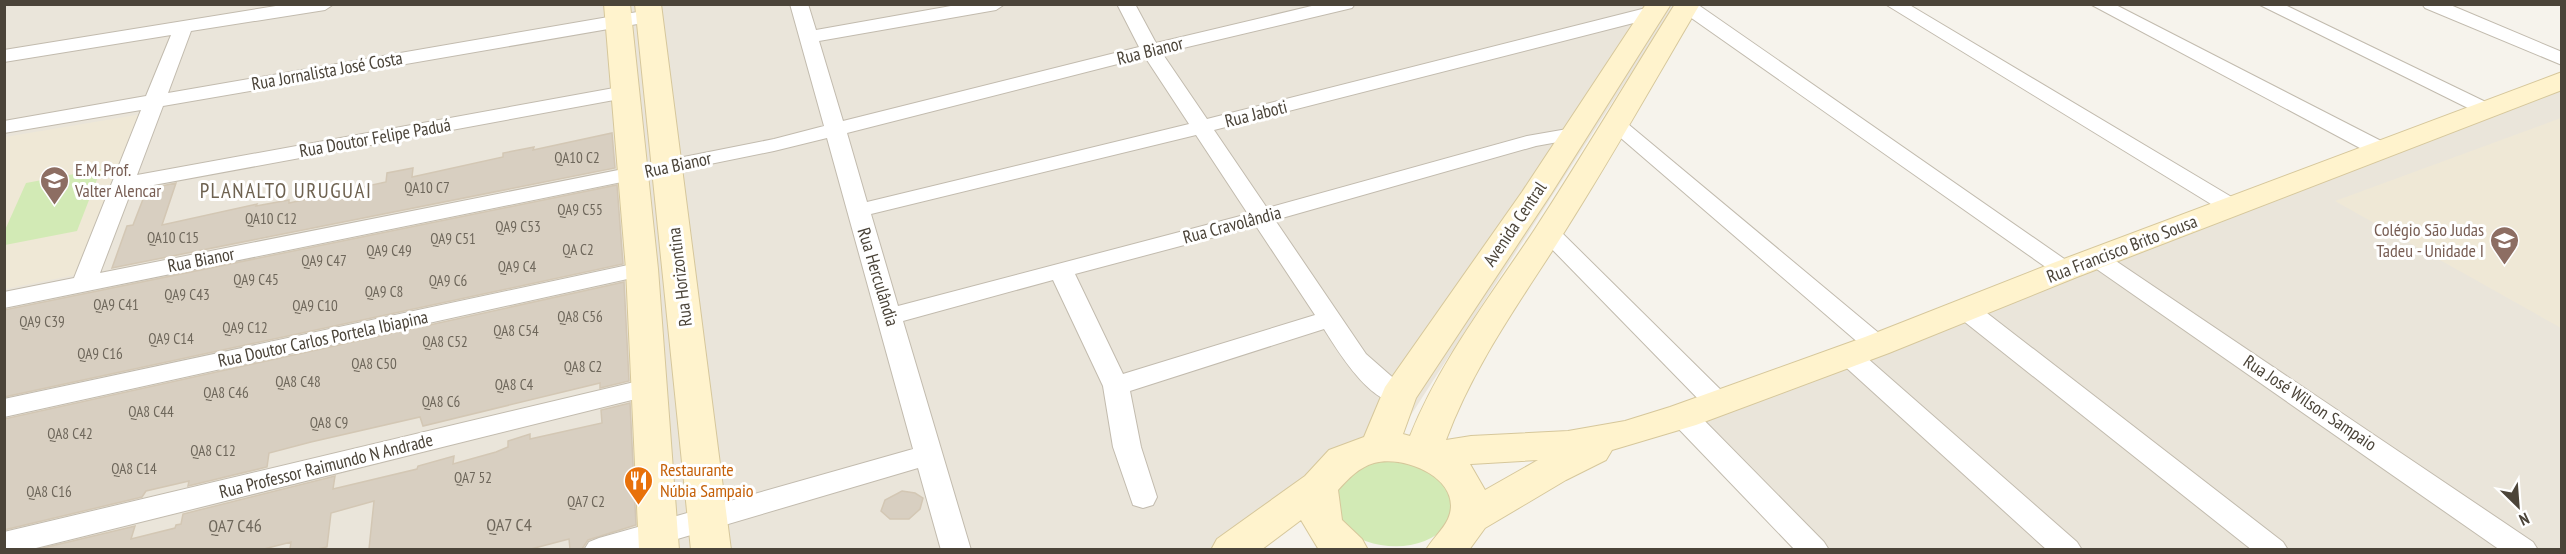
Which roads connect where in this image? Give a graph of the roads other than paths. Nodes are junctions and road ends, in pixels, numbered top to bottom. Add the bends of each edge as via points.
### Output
1 (325, 4) edge
2 (799, 4) edge
3 (996, 4) edge
4 (1126, 4) edge
5 (1346, 4) edge
6 (1894, 4) edge
7 (2099, 4) edge
8 (2266, 4) edge
9 (2431, 4) edge
10 (1672, 7) edge
11 (633, 11) edge
12 (183, 27) junction
13 (809, 37) junction
14 (1150, 50) junction
15 (4, 56) edge
16 (2562, 59) edge
17 (2562, 80) edge
18 (625, 92) junction
19 (153, 101) junction
20 (2487, 110) junction
21 (1615, 123) junction
22 (4, 127) edge
23 (1201, 128) junction
24 (834, 131) junction
25 (1573, 134) junction
26 (2380, 150) junction
27 (667, 168) junction
28 (634, 175) junction
29 (124, 184) junction
30 (1536, 194) junction
31 (1567, 202) junction
32 (2232, 207) junction
33 (857, 211) junction
34 (1262, 217) junction
35 (1548, 232) junction
36 (2096, 258) junction
37 (642, 269) junction
38 (2065, 270) junction
39 (1060, 271) junction
40 (84, 284) junction
41 (4, 300) edge
42 (1965, 309) junction
43 (890, 316) junction
44 (1330, 319) junction
45 (1863, 350) junction
46 (1116, 386) junction
47 (648, 388) junction
48 (1398, 396) junction
49 (1717, 402) junction
50 (4, 408) edge
51 (1683, 416) junction
52 (1627, 434) junction
53 (1380, 446) junction
54 (1428, 453) junction
55 (929, 455) junction
56 (1319, 486) junction
57 (1143, 497) dead end
58 (1471, 517) junction
59 (710, 535) edge
60 (1243, 540) edge
61 (658, 542) edge
62 (4, 544) edge
63 (599, 549) edge
64 (956, 549) edge
65 (1343, 549) edge
66 (1446, 549) edge
67 (1814, 549) edge
68 (2067, 549) edge
69 (2273, 549) edge
70 (2523, 549) edge

1 - 12 street
2 - 13 street, Rua Herculândia
3 - 13 street
4 - 14 street
5 - 14 street, Rua Bianor
6 - 32 street
7 - 26 street
8 - 20 street
9 - 16 street
10 - 21 street, Avenida Central
10 - 23 street, Rua Jaboti
10 - 25 street, Avenida Central
10 - 38 street
11 - 18 street, Rua Horizontina
11 - 19 street, Rua Jornalista José Costa
11 - 27 street, Rua Horizontina
12 - 15 street
12 - 19 street
13 - 24 street, Rua Herculândia
14 - 23 street
14 - 24 street, Rua Bianor
17 - 20 street, Rua Francisco Brito Sousa
18 - 28 street, Rua Horizontina
18 - 29 street, Rua Doutor Felipe Paduá
19 - 22 street, Rua Jornalista José Costa
19 - 29 street
20 - 26 street, Rua Francisco Brito Sousa
21 - 31 street, Avenida Central
21 - 45 street
23 - 33 street, Rua Jaboti
23 - 34 street
24 - 27 street, Rua Bianor
24 - 33 street, Rua Herculândia
25 - 30 street, Avenida Central
25 - 34 street, Rua Cravolândia via 1534,140
26 - 32 street, Rua Francisco Brito Sousa
27 - 28 street, Rua Bianor
27 - 59 street, Rua Horizontina
28 - 37 street, Rua Horizontina
28 - 40 street, Rua Bianor
29 - 40 street
30 - 31 street
30 - 48 street, Avenida Central
31 - 35 street, Avenida Central
32 - 36 street, Rua Francisco Brito Sousa
33 - 43 street, Rua Herculândia
34 - 39 street, Rua Cravolândia
34 - 44 street
35 - 49 street
35 - 54 street, Avenida Central via 1505,294 1445,395
36 - 38 street, Rua Francisco Brito Sousa
36 - 70 street, Rua José Wilson Sampaio
37 - 47 street, Rua Horizontina
37 - 50 street, Rua Doutor Carlos Portela Ibiapina
38 - 42 street, Rua Francisco Brito Sousa
39 - 43 street, Rua Cravolândia
39 - 46 street
40 - 41 street, Rua Bianor
42 - 45 street, Rua Francisco Brito Sousa
42 - 69 street
43 - 55 street, Rua Herculândia
44 - 46 street
44 - 48 street via 1369,373
45 - 49 street, Rua Francisco Brito Sousa
45 - 68 street
46 - 57 street via 1127,447
47 - 61 street, Rua Horizontina
47 - 62 street, Rua Professor Raimundo N Andrade
48 - 53 street, Avenida Central
49 - 51 street, Rua Francisco Brito Sousa
51 - 52 street, Rua Francisco Brito Sousa
51 - 67 street
52 - 54 street via 1568,445
52 - 58 street via 1552,470
53 - 54 street
53 - 56 street via 1341,459 1327,471
54 - 58 street via 1452,467 1465,482 1472,499
55 - 59 street
55 - 64 street, Rua Herculândia
56 - 60 street
56 - 65 street via 1319,518
58 - 66 street via 1462,536
59 - 61 street
61 - 63 street

